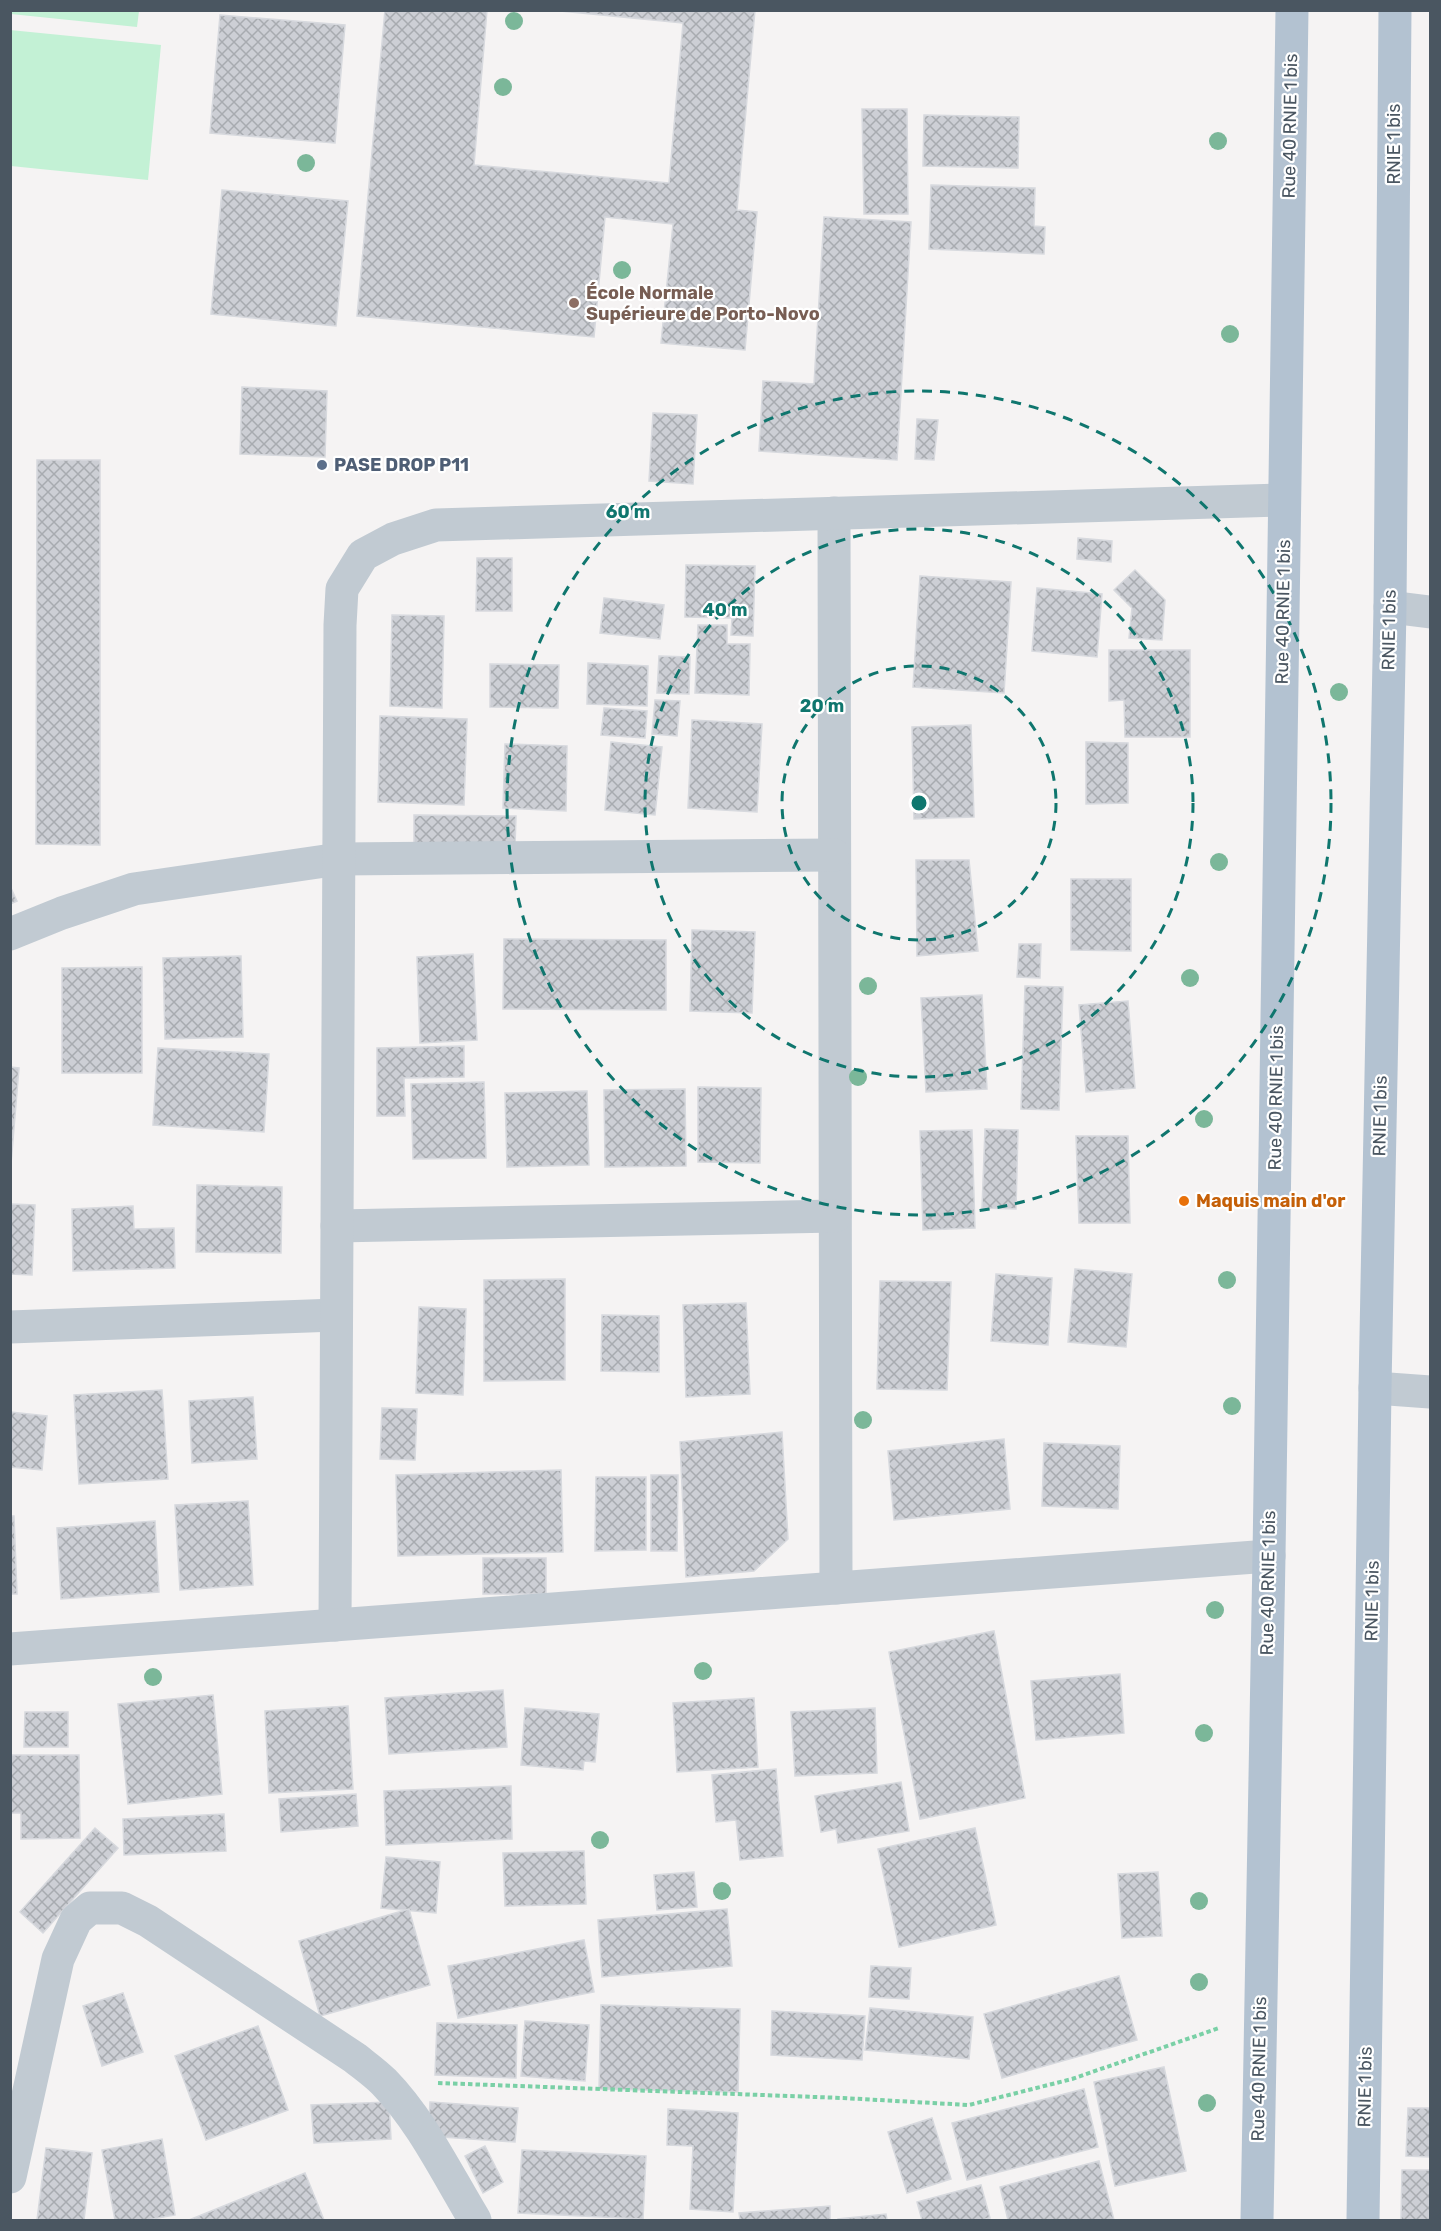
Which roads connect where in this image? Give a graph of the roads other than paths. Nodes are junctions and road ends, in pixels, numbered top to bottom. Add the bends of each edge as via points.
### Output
1 (1292, 10) edge
2 (1395, 10) edge
3 (1284, 500) junction
4 (834, 513) junction
5 (1390, 607) junction
6 (1431, 612) edge
7 (834, 855) junction
8 (339, 859) junction
9 (10, 934) edge
10 (835, 1216) junction
11 (337, 1226) junction
12 (336, 1315) junction
13 (10, 1327) edge
14 (1375, 1388) junction
15 (1431, 1392) edge
16 (1269, 1556) junction
17 (836, 1588) junction
18 (335, 1625) junction
19 (10, 1649) edge
20 (10, 2177) edge
21 (475, 2220) edge
22 (1257, 2220) edge
23 (1363, 2220) edge

1 - 3 main road, Rue 40 RNIE 1 bis
2 - 5 main road, RNIE 1 bis
3 - 4 street
3 - 16 main road, Rue 40 RNIE 1 bis
4 - 7 street
4 - 8 street via 436,525 393,539 363,555 342,589
5 - 6 street
5 - 14 main road, RNIE 1 bis
7 - 8 street
7 - 10 street
8 - 9 street via 134,889
8 - 11 street
10 - 11 street
10 - 17 street
11 - 12 street
12 - 13 street
12 - 18 street
14 - 15 street
14 - 23 main road, RNIE 1 bis
16 - 17 street
16 - 22 main road, Rue 40 RNIE 1 bis
17 - 18 street
18 - 19 street
20 - 21 street via 58,1959 76,1920 90,1908 122,1908 148,1921 384,2081 425,2138

